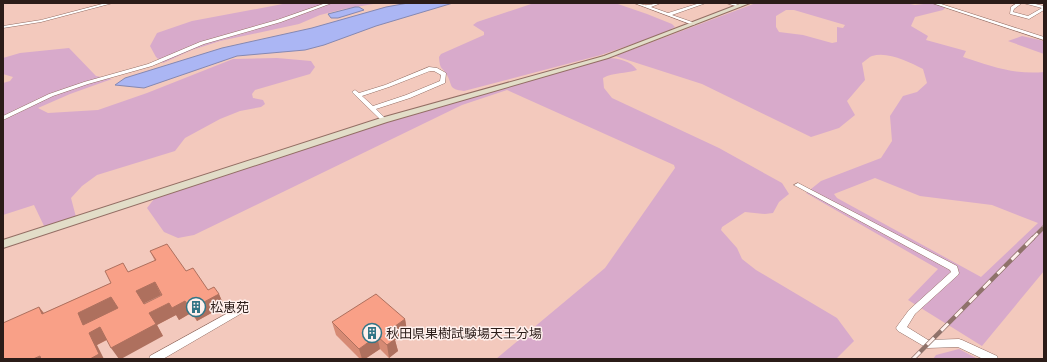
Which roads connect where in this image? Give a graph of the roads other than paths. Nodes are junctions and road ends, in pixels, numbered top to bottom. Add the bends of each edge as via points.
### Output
1 (111, 3) edge
2 (330, 3) edge
3 (636, 3) edge
4 (659, 3) edge
5 (704, 3) edge
6 (728, 3) edge
7 (747, 3) edge
8 (934, 3) edge
9 (1020, 3) edge
10 (1025, 3) edge
11 (739, 6) junction
12 (647, 7) junction
13 (1044, 7) edge
14 (1035, 14) junction
15 (668, 15) junction
16 (1044, 15) edge
17 (693, 24) junction
18 (3, 27) edge
19 (1044, 39) edge
20 (372, 108) junction
21 (3, 118) edge
22 (384, 120) junction
23 (798, 185) dead end
24 (3, 244) edge
25 (239, 311) dead end
26 (154, 359) edge
27 (993, 359) edge

1 - 18 street via 41,21
2 - 21 street via 279,22 202,43 150,65 51,96
3 - 12 street
4 - 12 street
5 - 15 street
6 - 11 street
7 - 11 street
8 - 19 street
9 - 14 street via 1012,8 1010,13 1029,18
10 - 13 street
11 - 17 street
12 - 15 street
13 - 14 street
14 - 16 street
15 - 17 street
17 - 22 street via 606,57
20 - 20 street via 356,93 387,86 429,69 444,74 444,82 404,99
20 - 22 street
22 - 24 street
23 - 27 street via 954,268 955,273 912,312 901,328 927,344 959,343
25 - 26 street

